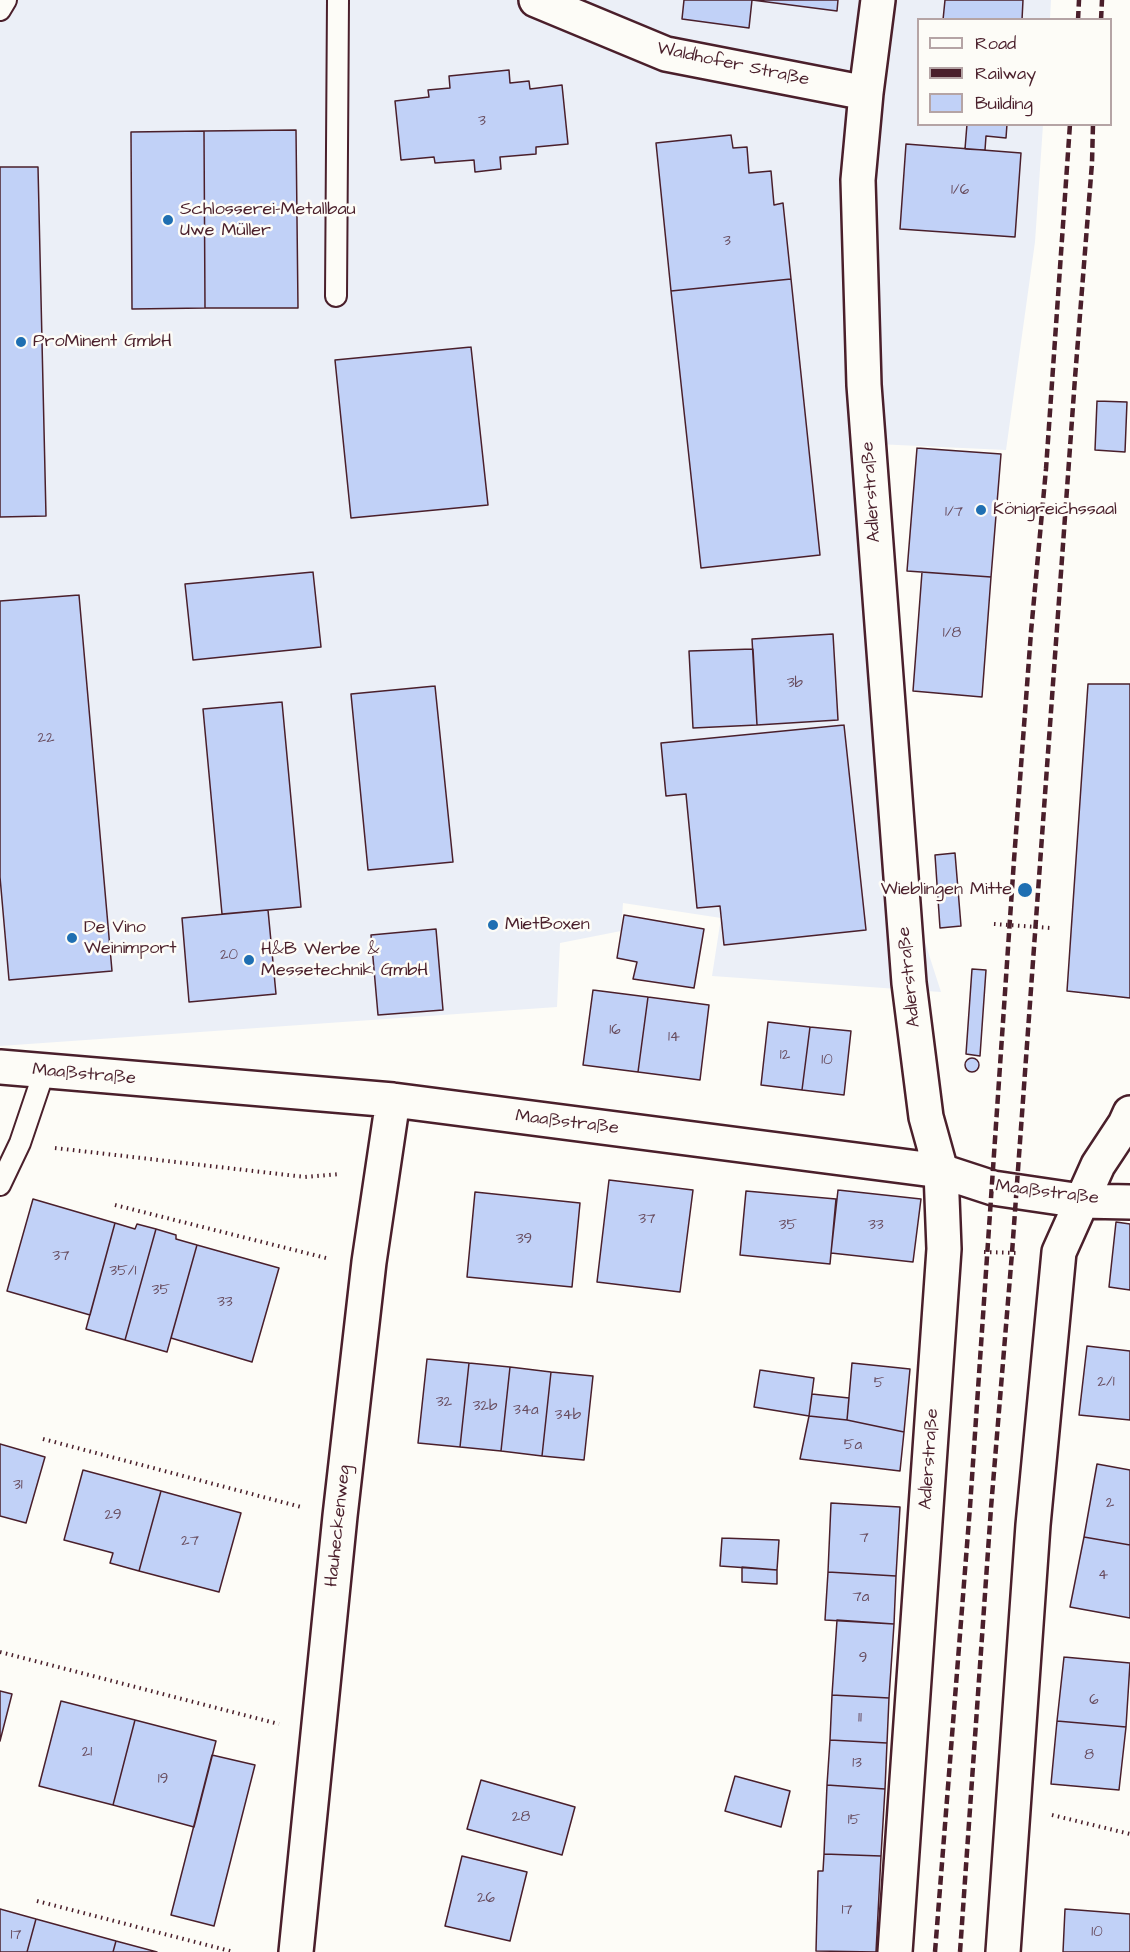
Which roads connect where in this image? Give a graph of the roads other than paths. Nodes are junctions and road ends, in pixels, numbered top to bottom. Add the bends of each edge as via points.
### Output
1 (6, 0) edge
2 (338, 0) edge
3 (536, 0) edge
4 (878, 0) edge
5 (0, 10) edge
6 (866, 93) junction
7 (336, 296) dead end
8 (0, 1067) edge
9 (45, 1072) junction
10 (393, 1100) junction
11 (1130, 1113) edge
12 (941, 1171) junction
13 (0, 1185) edge
14 (1106, 1201) edge
15 (296, 1952) edge
16 (894, 1952) edge
17 (1003, 1952) edge

1 - 5 lane
2 - 7 lane
3 - 6 street, Waldhofer Straße via 666,54
4 - 6 street, Adlerstraße
6 - 12 street, Adlerstraße via 858,180 864,385 909,984 927,1117
8 - 9 street, Maaßstraße
9 - 10 street, Maaßstraße
9 - 13 lane via 20,1143
10 - 12 street, Maaßstraße
10 - 15 street, Hauheckenweg via 369,1262 340,1516
11 - 14 street via 1098,1165
12 - 14 street, Maaßstraße via 993,1188
12 - 16 street, Adlerstraße via 944,1249
14 - 17 street via 1059,1252 1033,1525

